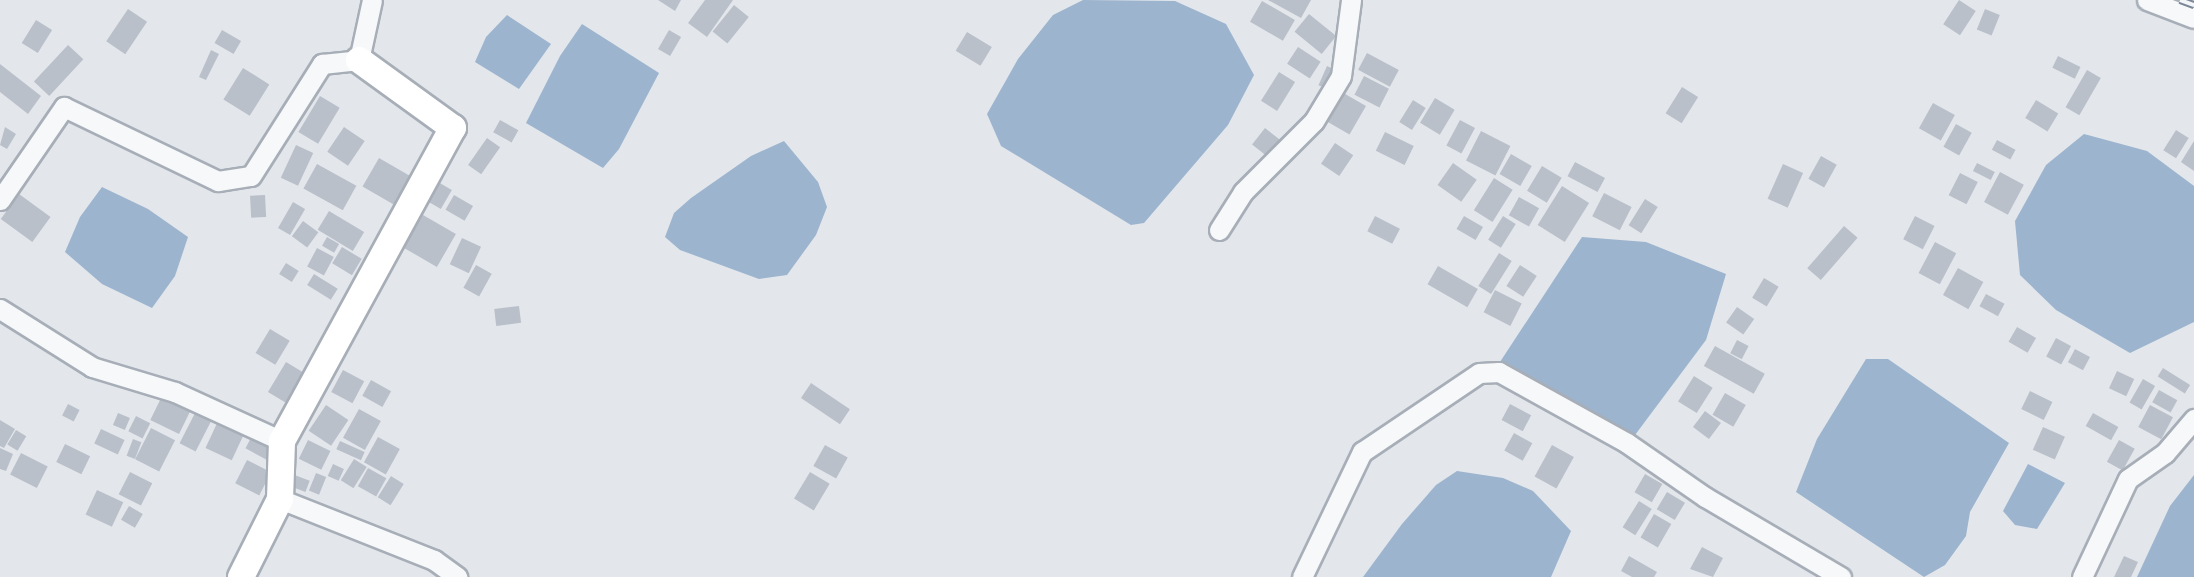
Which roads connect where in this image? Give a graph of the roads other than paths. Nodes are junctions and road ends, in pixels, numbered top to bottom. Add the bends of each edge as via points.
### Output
1 (372, 0) edge
2 (1351, 0) edge
3 (2147, 0) edge
4 (2194, 18) edge
5 (359, 60) junction
6 (0, 200) edge
7 (1219, 230) dead end
8 (0, 309) edge
9 (2194, 419) edge
10 (282, 441) junction
11 (280, 499) junction
12 (241, 577) edge
13 (457, 577) edge
14 (1302, 577) edge
15 (1841, 577) edge
16 (2082, 577) edge

1 - 5 street
2 - 7 street via 1341,76 1314,121 1243,192
3 - 4 street
5 - 6 street via 323,64 251,176 218,181 64,107
5 - 10 street via 453,128
8 - 10 street via 92,367 175,392
9 - 16 street via 2165,453 2128,479
10 - 11 street
11 - 12 street
11 - 13 street via 434,560
14 - 15 street via 1362,452 1479,373 1499,372 1627,443 1705,497

